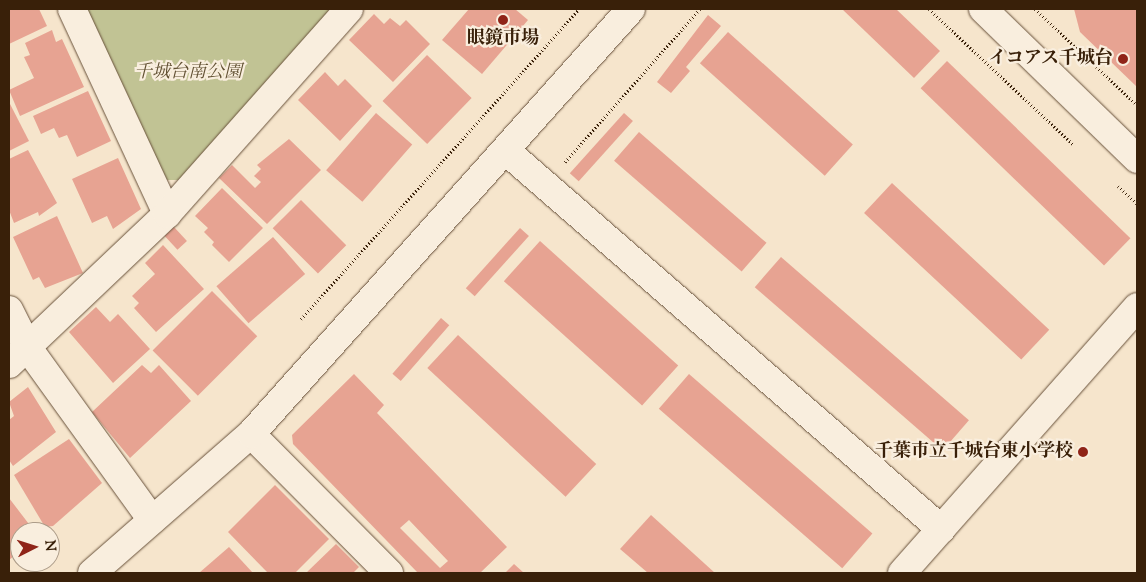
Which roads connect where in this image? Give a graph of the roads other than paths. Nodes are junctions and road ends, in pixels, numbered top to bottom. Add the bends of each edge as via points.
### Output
1 (72, 9) edge
2 (349, 9) edge
3 (631, 9) edge
4 (983, 9) edge
5 (505, 150) junction
6 (1137, 159) edge
7 (167, 214) junction
8 (1137, 307) edge
9 (9, 310) edge
10 (18, 356) edge
11 (251, 434) junction
12 (152, 520) junction
13 (941, 529) junction
14 (92, 573) edge
15 (389, 573) edge
16 (902, 573) edge

1 - 7 street
2 - 7 street
3 - 5 street
4 - 6 street
5 - 11 street
5 - 13 street
7 - 10 street
8 - 13 street
9 - 10 street
10 - 12 street
11 - 12 street
11 - 15 street
12 - 14 street
13 - 16 street

